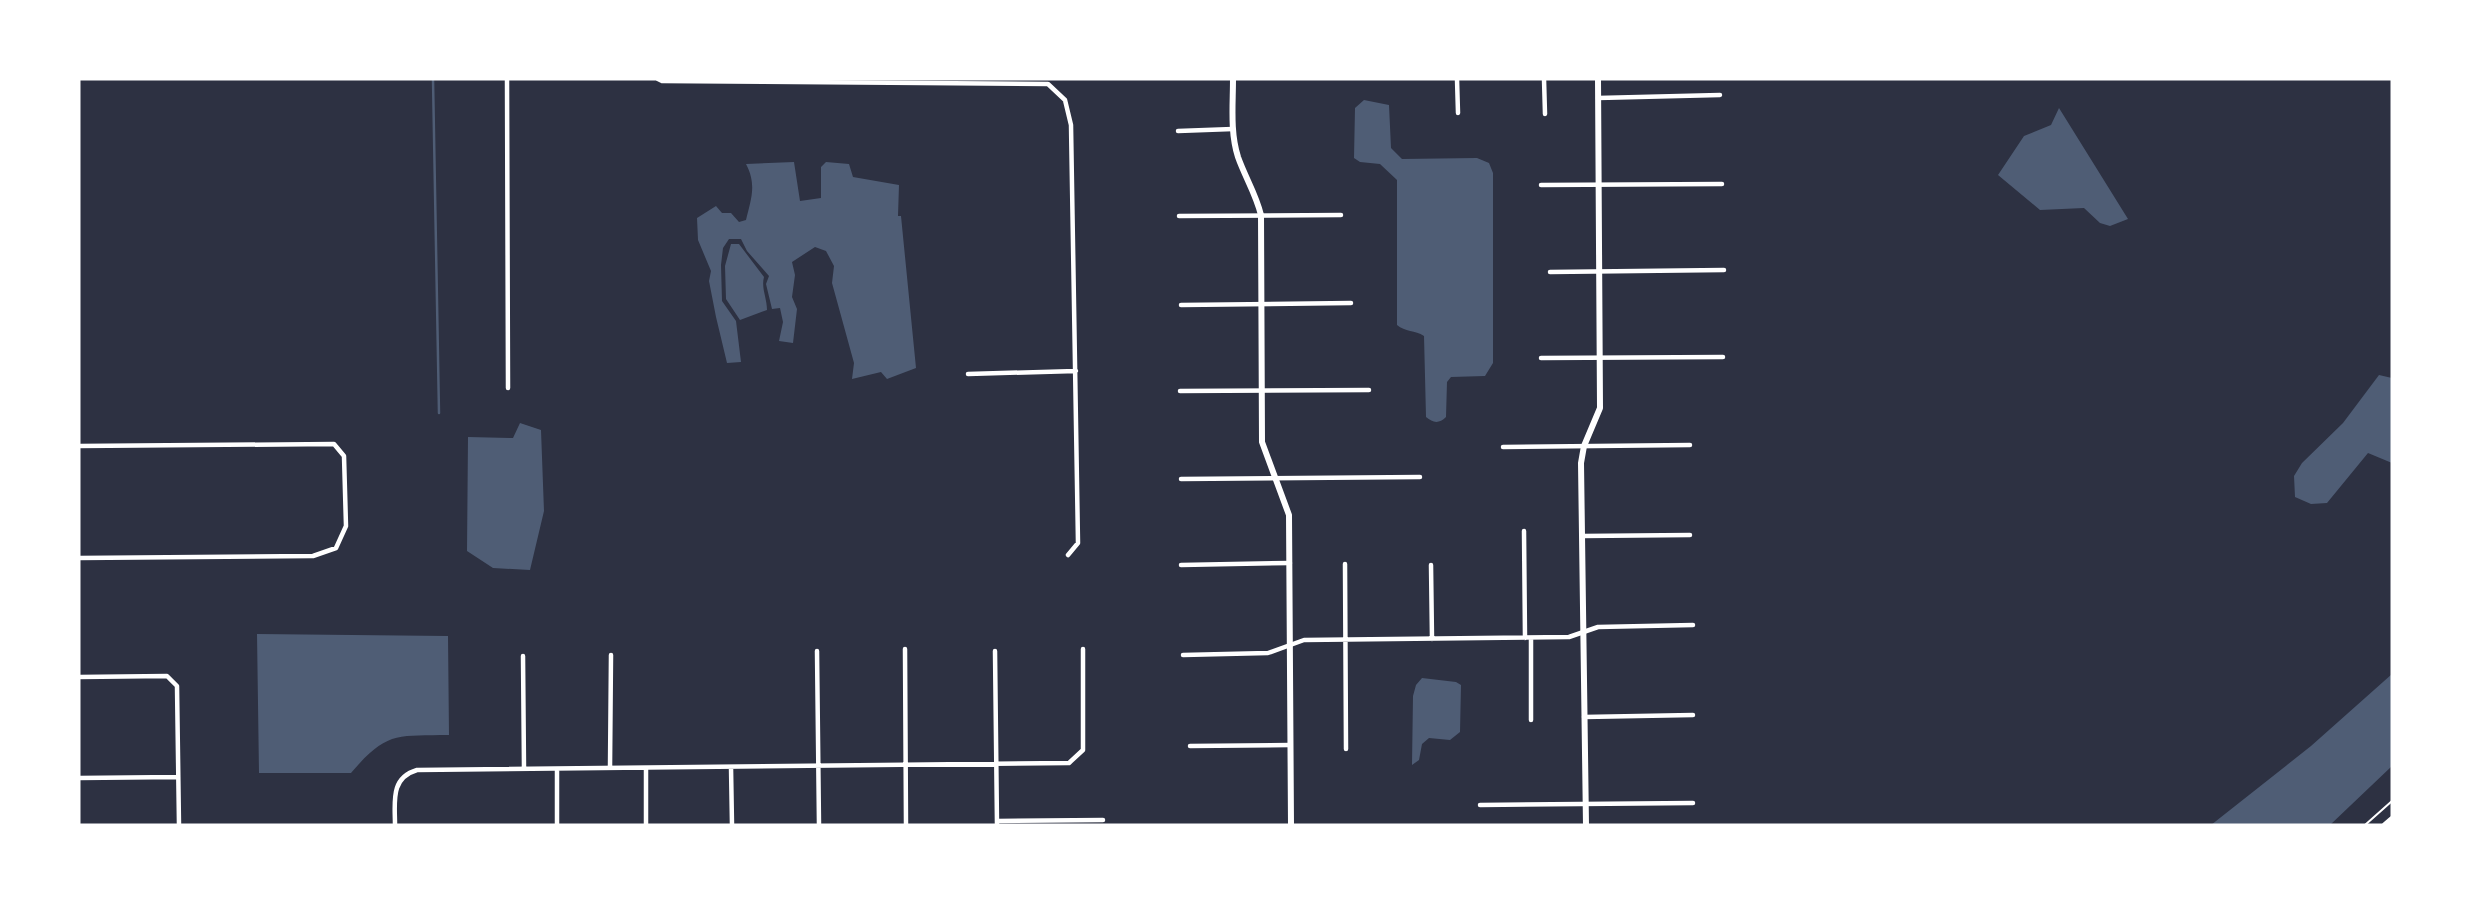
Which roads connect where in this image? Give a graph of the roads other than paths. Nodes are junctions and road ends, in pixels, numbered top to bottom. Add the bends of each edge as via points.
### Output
1 (507, 79) edge
2 (658, 79) edge
3 (1233, 79) edge
4 (1457, 79) edge
5 (1544, 79) edge
6 (1598, 79) edge
7 (1720, 95) dead end
8 (1598, 97) junction
9 (1458, 113) dead end
10 (1545, 114) dead end
11 (1233, 129) junction
12 (1178, 131) dead end
13 (1722, 184) dead end
14 (1541, 185) dead end
15 (1599, 186) junction
16 (1261, 215) junction
17 (1341, 215) dead end
18 (1179, 216) dead end
19 (1724, 270) dead end
20 (1550, 272) dead end
21 (1600, 272) junction
22 (1261, 303) junction
23 (1352, 303) dead end
24 (1181, 305) dead end
25 (1600, 357) junction
26 (1723, 357) dead end
27 (1541, 358) dead end
28 (1076, 371) junction
29 (968, 374) dead end
30 (508, 388) dead end
31 (1261, 390) junction
32 (1369, 390) dead end
33 (1180, 391) dead end
34 (1690, 445) dead end
35 (79, 446) edge
36 (1584, 446) junction
37 (1503, 447) dead end
38 (1420, 477) dead end
39 (1275, 478) junction
40 (1181, 479) dead end
41 (1524, 531) dead end
42 (1690, 535) dead end
43 (1583, 536) junction
44 (1068, 555) dead end
45 (79, 558) edge
46 (1290, 564) junction
47 (1345, 564) dead end
48 (1181, 565) dead end
49 (1431, 565) dead end
50 (1693, 625) dead end
51 (1584, 632) junction
52 (1528, 638) junction
53 (1432, 639) junction
54 (1344, 640) junction
55 (1290, 647) junction
56 (905, 649) dead end
57 (1083, 649) dead end
58 (817, 651) dead end
59 (995, 651) dead end
60 (611, 655) dead end
61 (1183, 655) dead end
62 (523, 656) dead end
63 (79, 677) edge
64 (1693, 715) dead end
65 (1584, 717) junction
66 (1531, 720) dead end
67 (1190, 746) dead end
68 (1290, 746) junction
69 (1346, 749) dead end
70 (996, 763) junction
71 (906, 765) junction
72 (731, 766) junction
73 (818, 766) junction
74 (610, 768) junction
75 (646, 768) junction
76 (524, 769) junction
77 (557, 769) junction
78 (178, 776) junction
79 (79, 778) edge
80 (1693, 803) dead end
81 (1586, 804) junction
82 (1480, 805) dead end
83 (2392, 819) edge
84 (1103, 820) dead end
85 (997, 823) edge
86 (179, 825) edge
87 (395, 825) edge
88 (557, 825) edge
89 (646, 825) edge
90 (732, 825) edge
91 (819, 825) edge
92 (906, 825) edge
93 (1291, 825) edge
94 (1586, 825) edge
95 (2385, 825) edge

1 - 30 street
2 - 28 street via 1048,84 1065,100 1072,125
3 - 11 street
4 - 9 street
5 - 10 street
6 - 8 street
7 - 8 street
8 - 15 street
11 - 12 street
11 - 16 street via 1238,157
13 - 15 street
14 - 15 street
15 - 21 street
16 - 17 street
16 - 18 street
16 - 22 street
19 - 21 street
20 - 21 street
21 - 25 street
22 - 23 street
22 - 24 street
22 - 31 street
25 - 26 street
25 - 27 street
25 - 36 street via 1600,408
28 - 29 street
28 - 44 street via 1079,543
31 - 32 street
31 - 33 street
31 - 39 street via 1262,442
34 - 36 street
35 - 45 street via 334,444 344,456 346,526 336,548 313,556
36 - 37 street
36 - 43 street
38 - 39 street
39 - 40 street
39 - 46 street via 1289,515
41 - 52 street
42 - 43 street
43 - 51 street
46 - 48 street
46 - 55 street
47 - 54 street
49 - 53 street
50 - 51 street via 1598,627
51 - 52 street via 1569,638
51 - 65 street
52 - 53 street
52 - 66 street
53 - 54 street
54 - 55 street via 1304,640
54 - 69 street
55 - 61 street via 1268,653
55 - 68 street
56 - 71 street
57 - 70 street via 1083,750 1069,763
58 - 73 street
59 - 70 street
60 - 74 street
62 - 76 street
63 - 78 street via 167,677 177,686
64 - 65 street
65 - 81 street
67 - 68 street
68 - 93 street
70 - 71 street
70 - 85 street
71 - 73 street
71 - 92 street
72 - 73 street
72 - 75 street
72 - 90 street
73 - 91 street
74 - 75 street
74 - 77 street
75 - 89 street
76 - 77 street
76 - 87 street via 407,773 395,790
77 - 88 street
78 - 79 street
78 - 86 street
80 - 81 street
81 - 82 street
81 - 94 street
83 - 95 street
84 - 85 street

